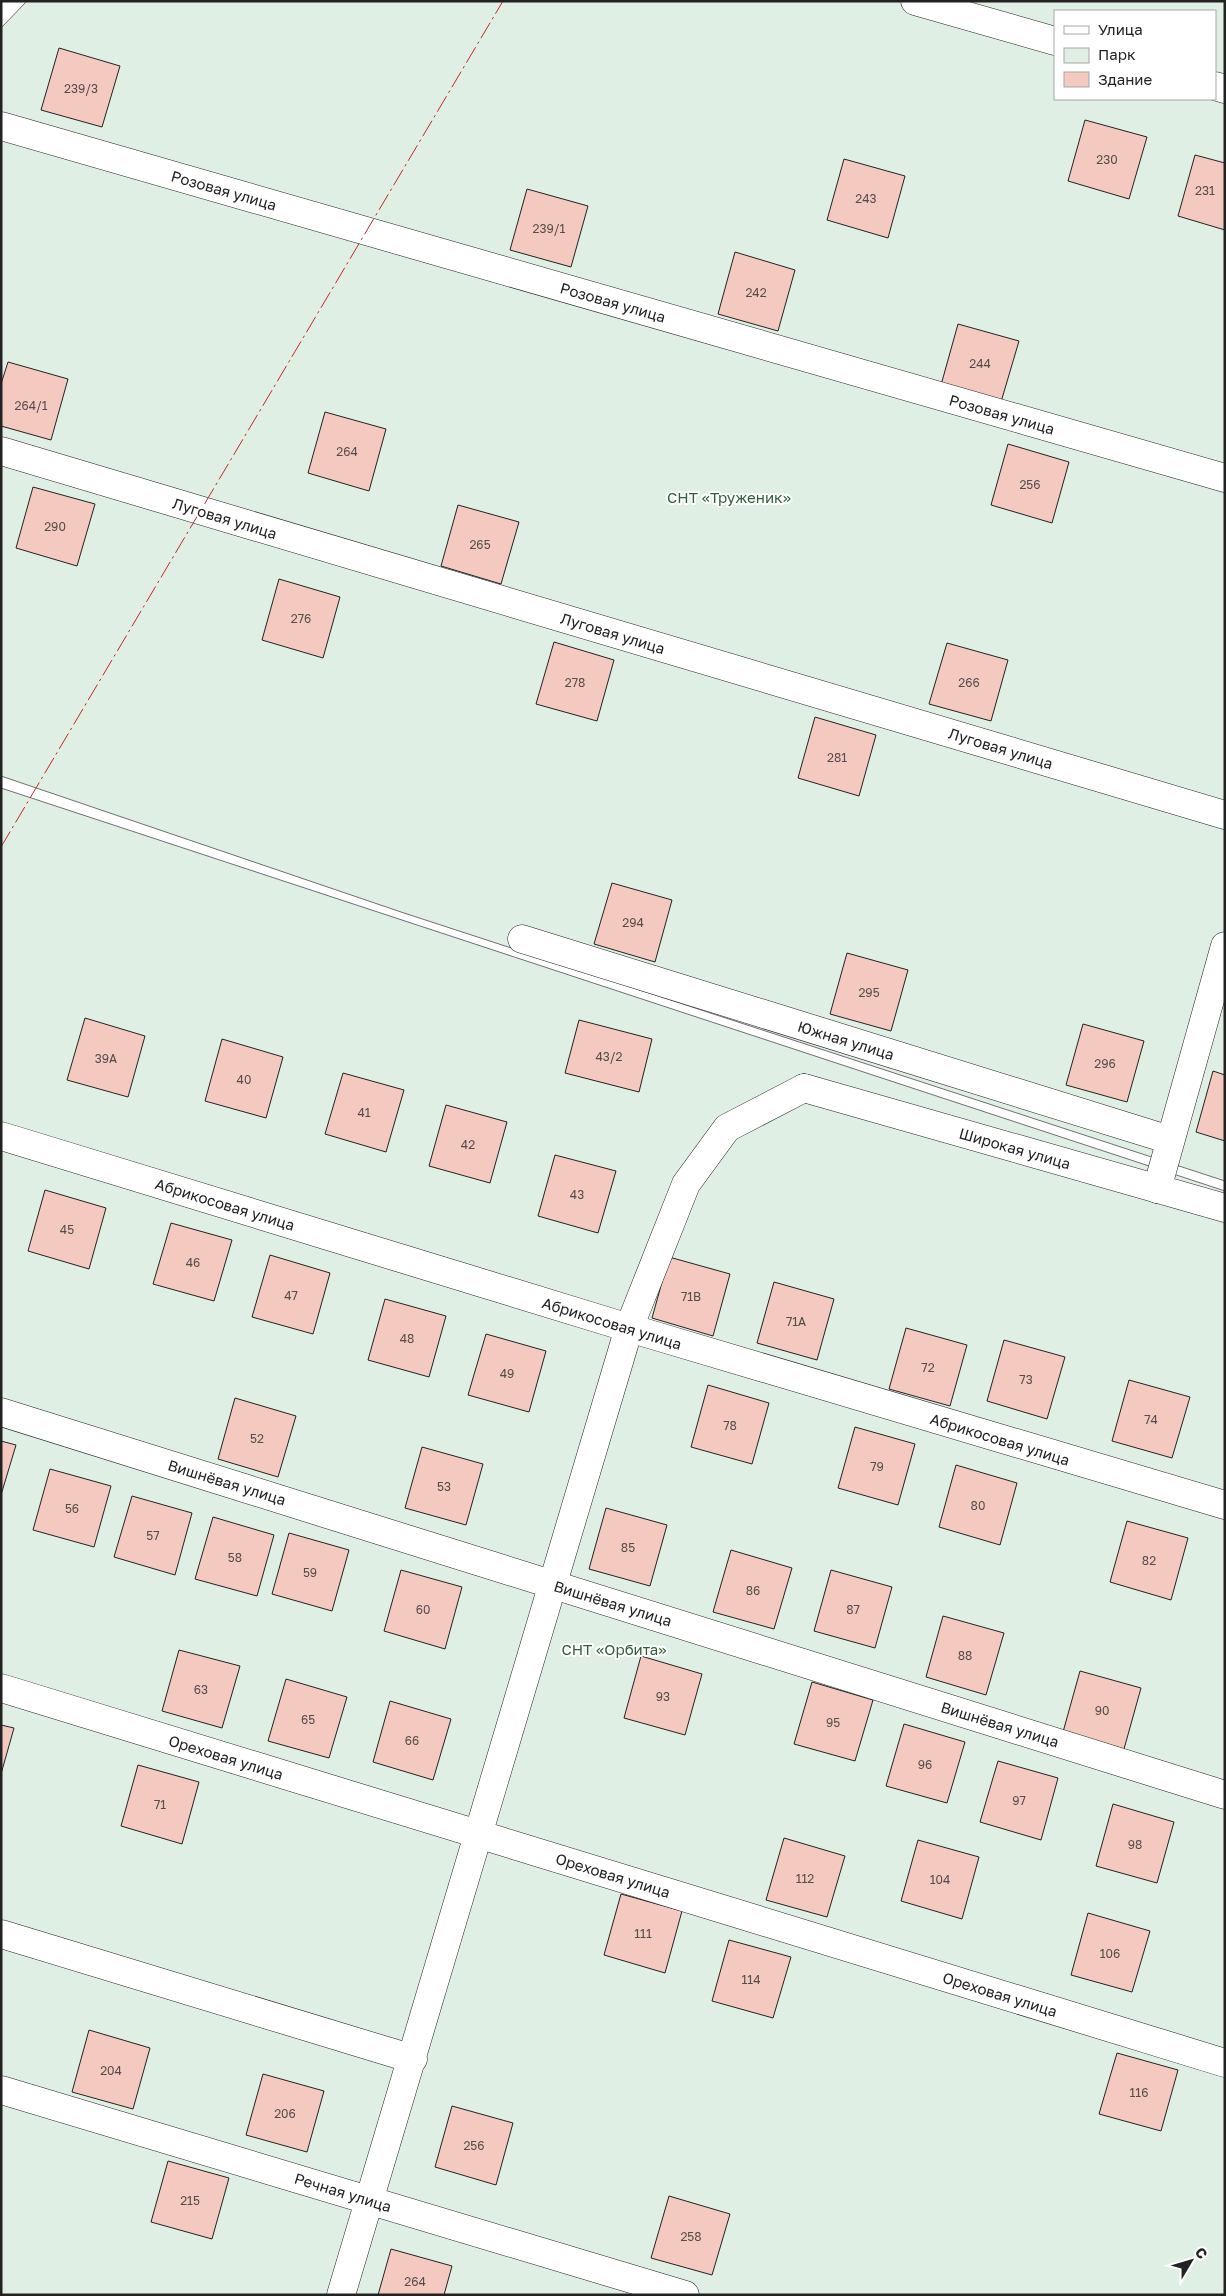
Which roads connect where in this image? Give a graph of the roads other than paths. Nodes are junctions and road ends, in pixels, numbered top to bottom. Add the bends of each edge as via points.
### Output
1 (915, 1) edge
2 (1054, 41) edge
3 (1, 126) edge
4 (1, 451) edge
5 (1225, 478) edge
6 (1225, 814) edge
7 (522, 939) dead end
8 (1225, 946) edge
9 (1, 1136) edge
10 (1170, 1140) junction
11 (1157, 1189) junction
12 (1225, 1208) edge
13 (630, 1328) junction
14 (1, 1412) edge
15 (1225, 1505) edge
16 (553, 1584) junction
17 (1, 1688) edge
18 (1225, 1795) edge
19 (478, 1833) junction
20 (1, 1934) edge
21 (413, 2059) junction
22 (1225, 2063) edge
23 (1, 2090) edge
24 (370, 2200) junction
25 (341, 2295) edge
26 (685, 2295) edge

1 - 2 street
3 - 5 street, Розовая улица
4 - 6 street, Луговая улица
7 - 10 street, Южная улица
8 - 10 street
9 - 13 street, Абрикосовая улица
10 - 11 street
11 - 12 street, Широкая улица
11 - 13 street, Широкая улица via 804,1088 727,1128 686,1184
13 - 15 street, Абрикосовая улица
13 - 16 street
14 - 16 street, Вишнёвая улица
16 - 18 street, Вишнёвая улица
16 - 19 street
17 - 19 street, Ореховая улица
19 - 21 street
19 - 22 street, Ореховая улица
20 - 21 street
21 - 24 street
23 - 24 street, Речная улица
24 - 25 street
24 - 26 street, Речная улица

